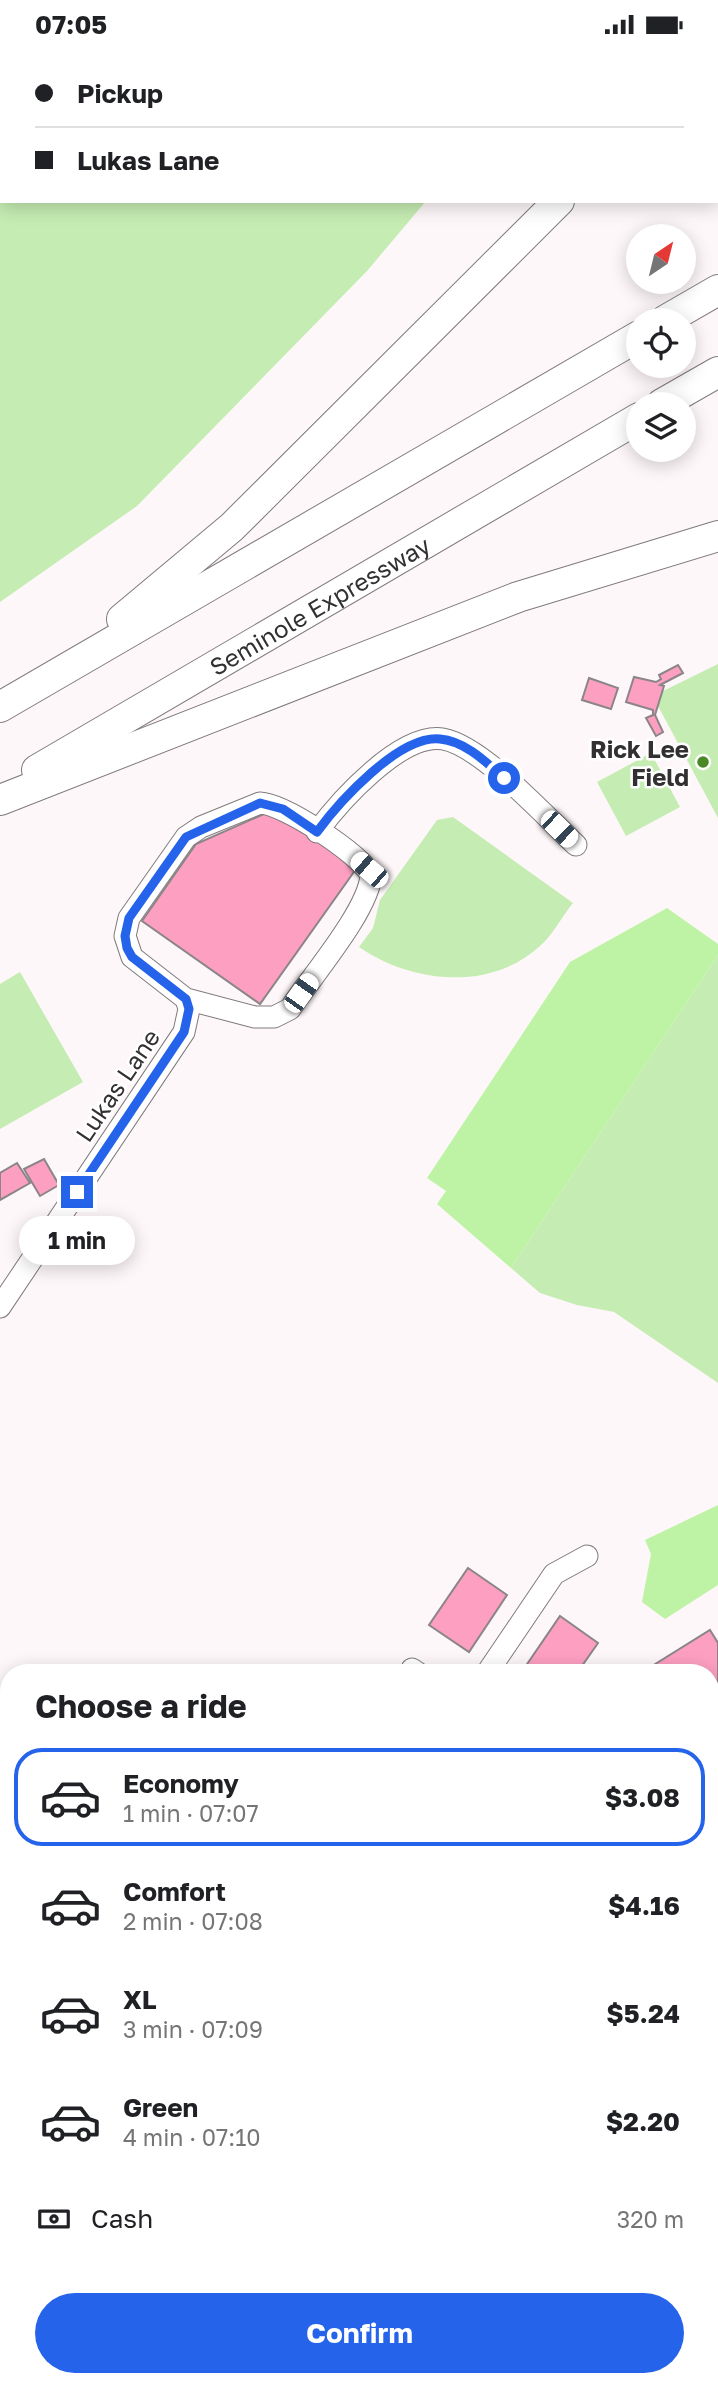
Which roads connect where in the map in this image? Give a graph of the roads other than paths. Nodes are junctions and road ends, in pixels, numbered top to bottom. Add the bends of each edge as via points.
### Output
1 (557, 203) edge
2 (718, 290) edge
3 (687, 308) edge
4 (626, 344) edge
5 (718, 372) edge
6 (683, 392) edge
7 (626, 426) edge
8 (718, 536) edge
9 (48, 679) junction
10 (0, 707) edge
11 (0, 791) edge
12 (0, 800) edge
13 (317, 832) junction
14 (576, 845) dead end
15 (186, 999) junction
16 (0, 1307) edge
17 (587, 1556) dead end
18 (493, 1664) edge

1 - 9 highway via 232,527
2 - 3 highway
4 - 9 highway
5 - 6 highway
7 - 11 highway, Seminole Expressway
8 - 12 highway via 518,597
9 - 10 highway
13 - 14 street via 373,770 423,742 441,739 474,753 492,767
13 - 15 street via 369,870 371,879 355,915 290,1009 274,1017 255,1017
13 - 15 street via 283,809 260,803 186,837 129,918 125,936 132,957
15 - 16 street, Lukas Lane via 189,1009 184,1032
17 - 18 street via 554,1574

